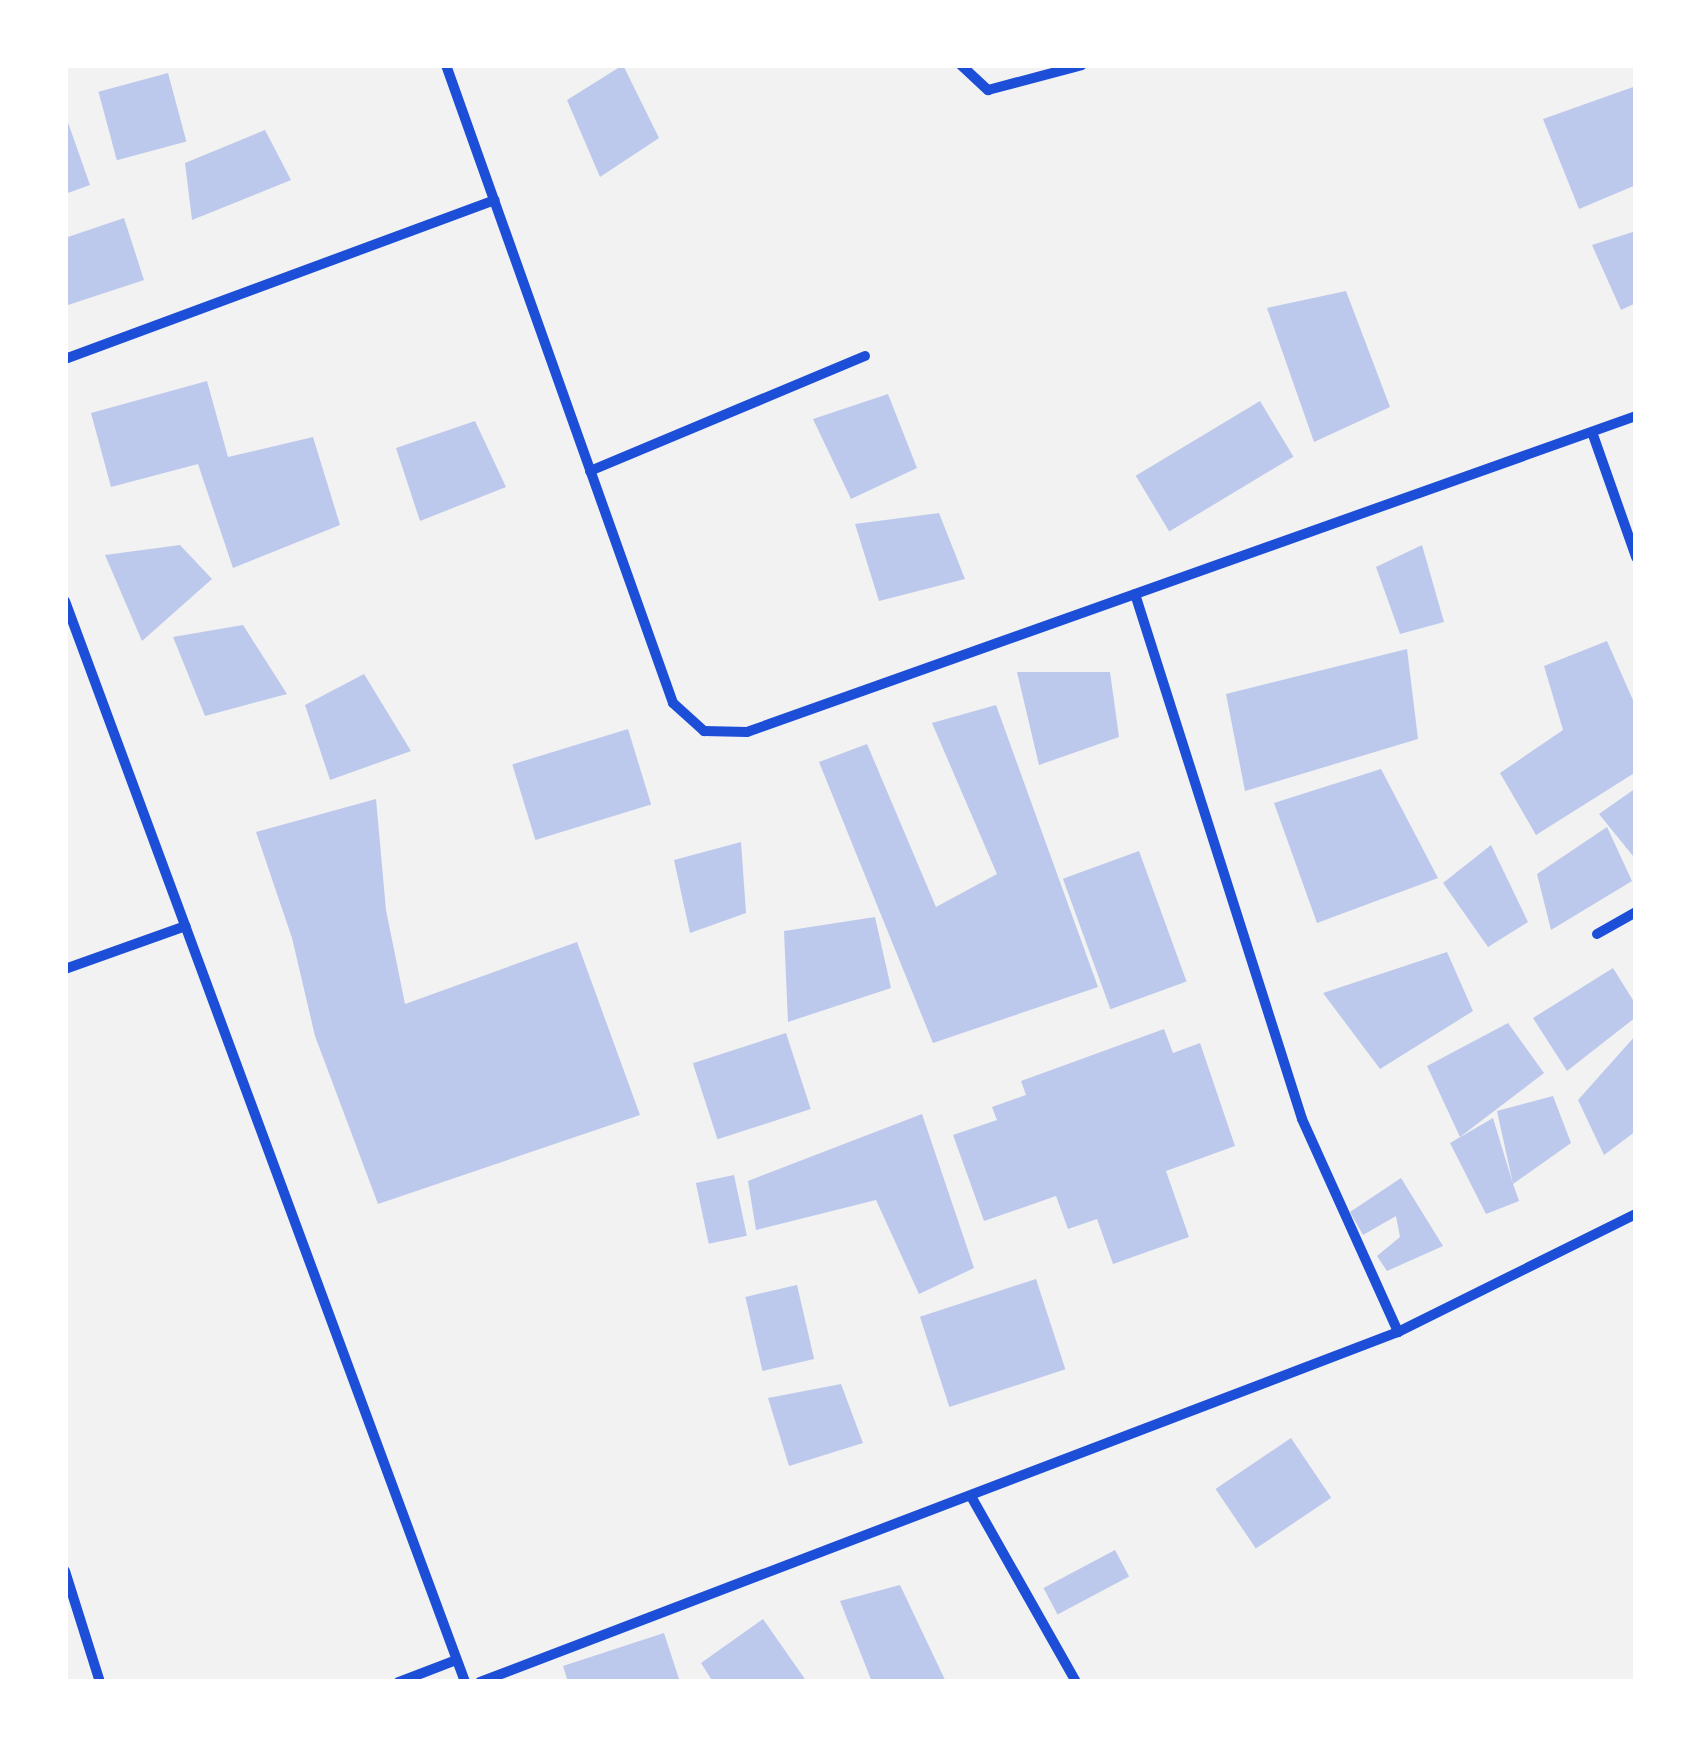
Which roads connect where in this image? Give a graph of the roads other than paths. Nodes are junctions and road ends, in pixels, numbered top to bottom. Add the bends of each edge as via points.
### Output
1 (446, 65) edge
2 (961, 65) edge
3 (1082, 65) edge
4 (494, 200) junction
5 (865, 356) dead end
6 (65, 359) edge
7 (1636, 416) edge
8 (1592, 432) junction
9 (590, 471) junction
10 (1636, 556) edge
11 (1134, 594) junction
12 (65, 601) edge
13 (1636, 912) edge
14 (186, 926) junction
15 (1597, 934) dead end
16 (65, 969) edge
17 (1636, 1214) edge
18 (1398, 1332) junction
19 (972, 1498) junction
20 (65, 1571) edge
21 (456, 1660) junction
22 (100, 1682) edge
23 (399, 1682) edge
24 (465, 1682) edge
25 (480, 1682) edge
26 (1076, 1682) edge

1 - 4 street
2 - 3 street via 988,90
4 - 6 street
4 - 9 street
5 - 9 street
7 - 8 street
8 - 10 street
8 - 11 street
9 - 11 street via 673,703 704,732 746,732
11 - 18 street via 1302,1119
12 - 14 street
13 - 15 street
14 - 16 street
14 - 21 street
17 - 18 street
18 - 19 street
19 - 25 street
19 - 26 street
20 - 22 street
21 - 23 street
21 - 24 street

